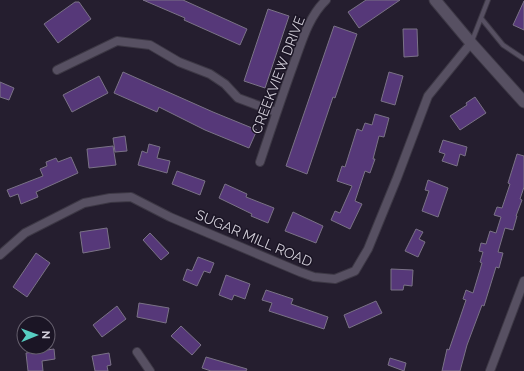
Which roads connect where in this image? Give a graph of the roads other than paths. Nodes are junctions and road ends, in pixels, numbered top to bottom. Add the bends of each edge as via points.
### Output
1 (326, 0) edge
2 (435, 0) edge
3 (488, 0) edge
4 (481, 18) junction
5 (472, 44) junction
6 (524, 60) edge
7 (57, 70) dead end
8 (524, 102) edge
9 (276, 112) junction
10 (260, 162) dead end
11 (0, 255) edge
12 (524, 281) edge
13 (137, 352) dead end
14 (150, 371) edge
15 (490, 371) edge

1 - 9 street, CREEKVIEW DRIVE via 306,30
2 - 5 main road
3 - 4 lane
4 - 5 lane
4 - 6 lane via 503,45
5 - 8 main road
5 - 11 street, SUGAR MILL ROAD via 428,96 394,185 356,271 335,279 314,277 170,217 131,197 84,203 25,233
7 - 9 street via 117,41 150,46 179,62 210,74 225,84 238,98
9 - 10 street, CREEKVIEW DRIVE
12 - 15 street
13 - 14 street

